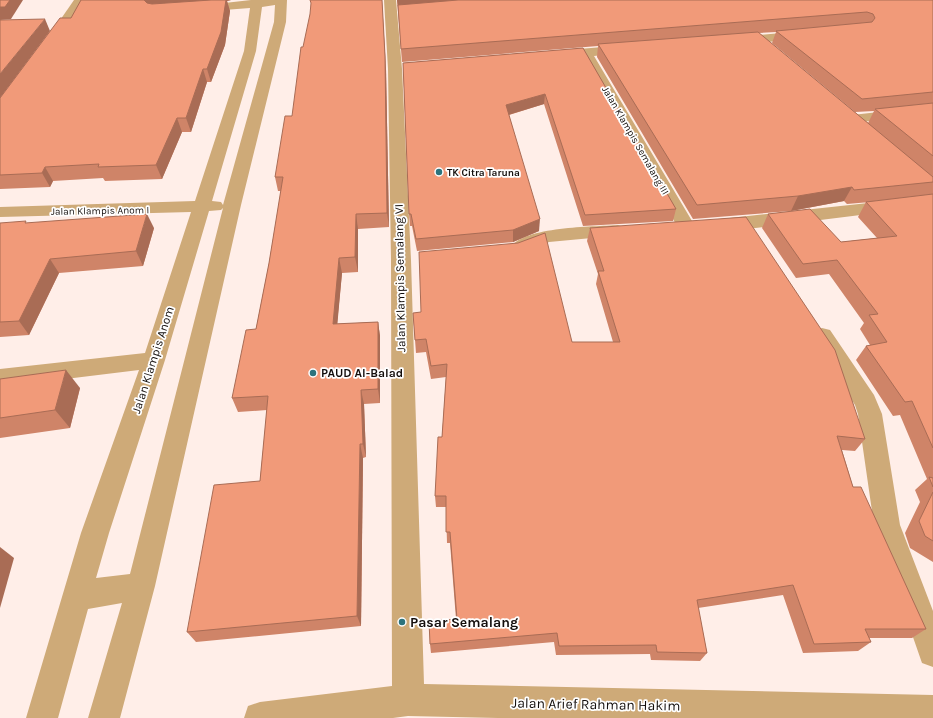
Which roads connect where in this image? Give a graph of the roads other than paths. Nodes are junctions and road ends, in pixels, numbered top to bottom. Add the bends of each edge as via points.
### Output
1 (80, 0) edge
2 (281, 1) edge
3 (257, 2) edge
4 (395, 8) edge
5 (187, 10) edge
6 (66, 21) junction
7 (51, 22) dead end
8 (817, 34) edge
9 (757, 39) junction
10 (726, 41) edge
11 (640, 48) edge
12 (43, 52) edge
13 (586, 53) junction
14 (775, 54) edge
15 (546, 56) edge
16 (840, 109) edge
17 (933, 110) edge
18 (852, 119) junction
19 (870, 133) edge
20 (933, 201) edge
21 (201, 205) junction
22 (232, 205) junction
23 (0, 212) edge
24 (747, 223) junction
25 (686, 226) junction
26 (664, 228) edge
27 (635, 230) edge
28 (760, 243) edge
29 (502, 250) edge
30 (809, 316) edge
31 (154, 360) junction
32 (0, 378) edge
33 (141, 586) junction
34 (76, 596) junction
35 (933, 652) edge
36 (408, 700) junction
37 (933, 711) edge
38 (42, 718) edge
39 (104, 718) edge
40 (260, 718) edge

1 - 6 street
2 - 3 street
2 - 22 street via 280,22
3 - 5 street
3 - 21 street, Jalan Klampis Anom via 250,51
4 - 36 street, Jalan Klampis Semalang VI via 403,68 408,259
6 - 7 street
6 - 12 street
8 - 9 street
9 - 10 street
9 - 14 street
11 - 13 street
13 - 15 street
13 - 25 street, Jalan Klampis Semalang III
16 - 18 street
17 - 18 street
18 - 19 street
20 - 24 street
21 - 22 street, Jalan Klampis Anom I
21 - 23 street, Jalan Klampis Anom I
21 - 31 street, Jalan Klampis Anom
22 - 33 street
24 - 25 street
24 - 28 street
25 - 26 street
27 - 29 street via 550,236 539,238 517,249
30 - 35 street via 866,402 887,525
31 - 32 street
31 - 34 street, Jalan Klampis Anom
33 - 34 street
33 - 39 street
34 - 38 street, Jalan Klampis Anom
36 - 37 street, Jalan Arief Rahman Hakim
36 - 40 street, Jalan Arief Rahman Hakim

